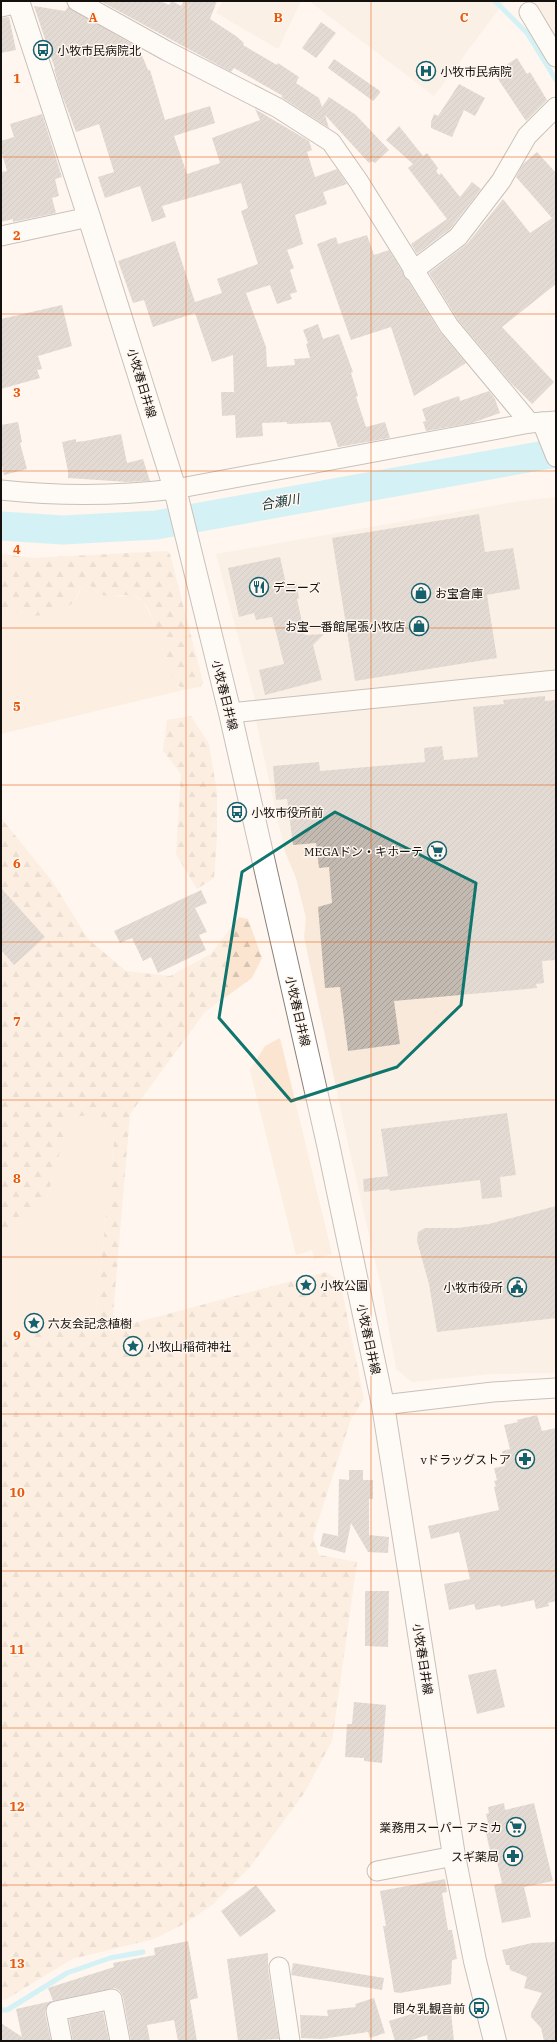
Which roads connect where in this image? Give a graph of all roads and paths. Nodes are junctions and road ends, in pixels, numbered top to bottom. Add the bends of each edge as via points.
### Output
1 (77, 1) edge
2 (13, 3) edge
3 (529, 12) dead end
4 (556, 57) edge
5 (556, 107) edge
6 (89, 217) junction
7 (1, 236) edge
8 (413, 271) junction
9 (543, 423) edge
10 (556, 457) edge
11 (1, 490) edge
12 (177, 496) junction
13 (556, 680) edge
14 (230, 713) junction
15 (556, 1388) edge
16 (383, 1405) junction
17 (454, 1856) junction
18 (377, 1871) dead end
19 (279, 1967) dead end
20 (62, 2041) edge
21 (120, 2041) edge
22 (290, 2041) edge
23 (495, 2041) edge

1 - 8 street via 278,108 331,142 359,182
2 - 6 main road, 小牧春日井線
3 - 4 street
5 - 8 street via 527,136 501,181 458,236
6 - 7 street
6 - 12 main road, 小牧春日井線
8 - 9 street via 449,326
9 - 10 street
9 - 12 street
11 - 12 street via 44,494 155,492
12 - 14 main road, 小牧春日井線
13 - 14 street
14 - 16 main road, 小牧春日井線 via 328,1144
15 - 16 street via 493,1392
16 - 17 main road, 小牧春日井線
17 - 18 street
17 - 23 main road, 小牧春日井線 via 475,1960
19 - 22 street
20 - 21 street via 56,2011 112,1999

